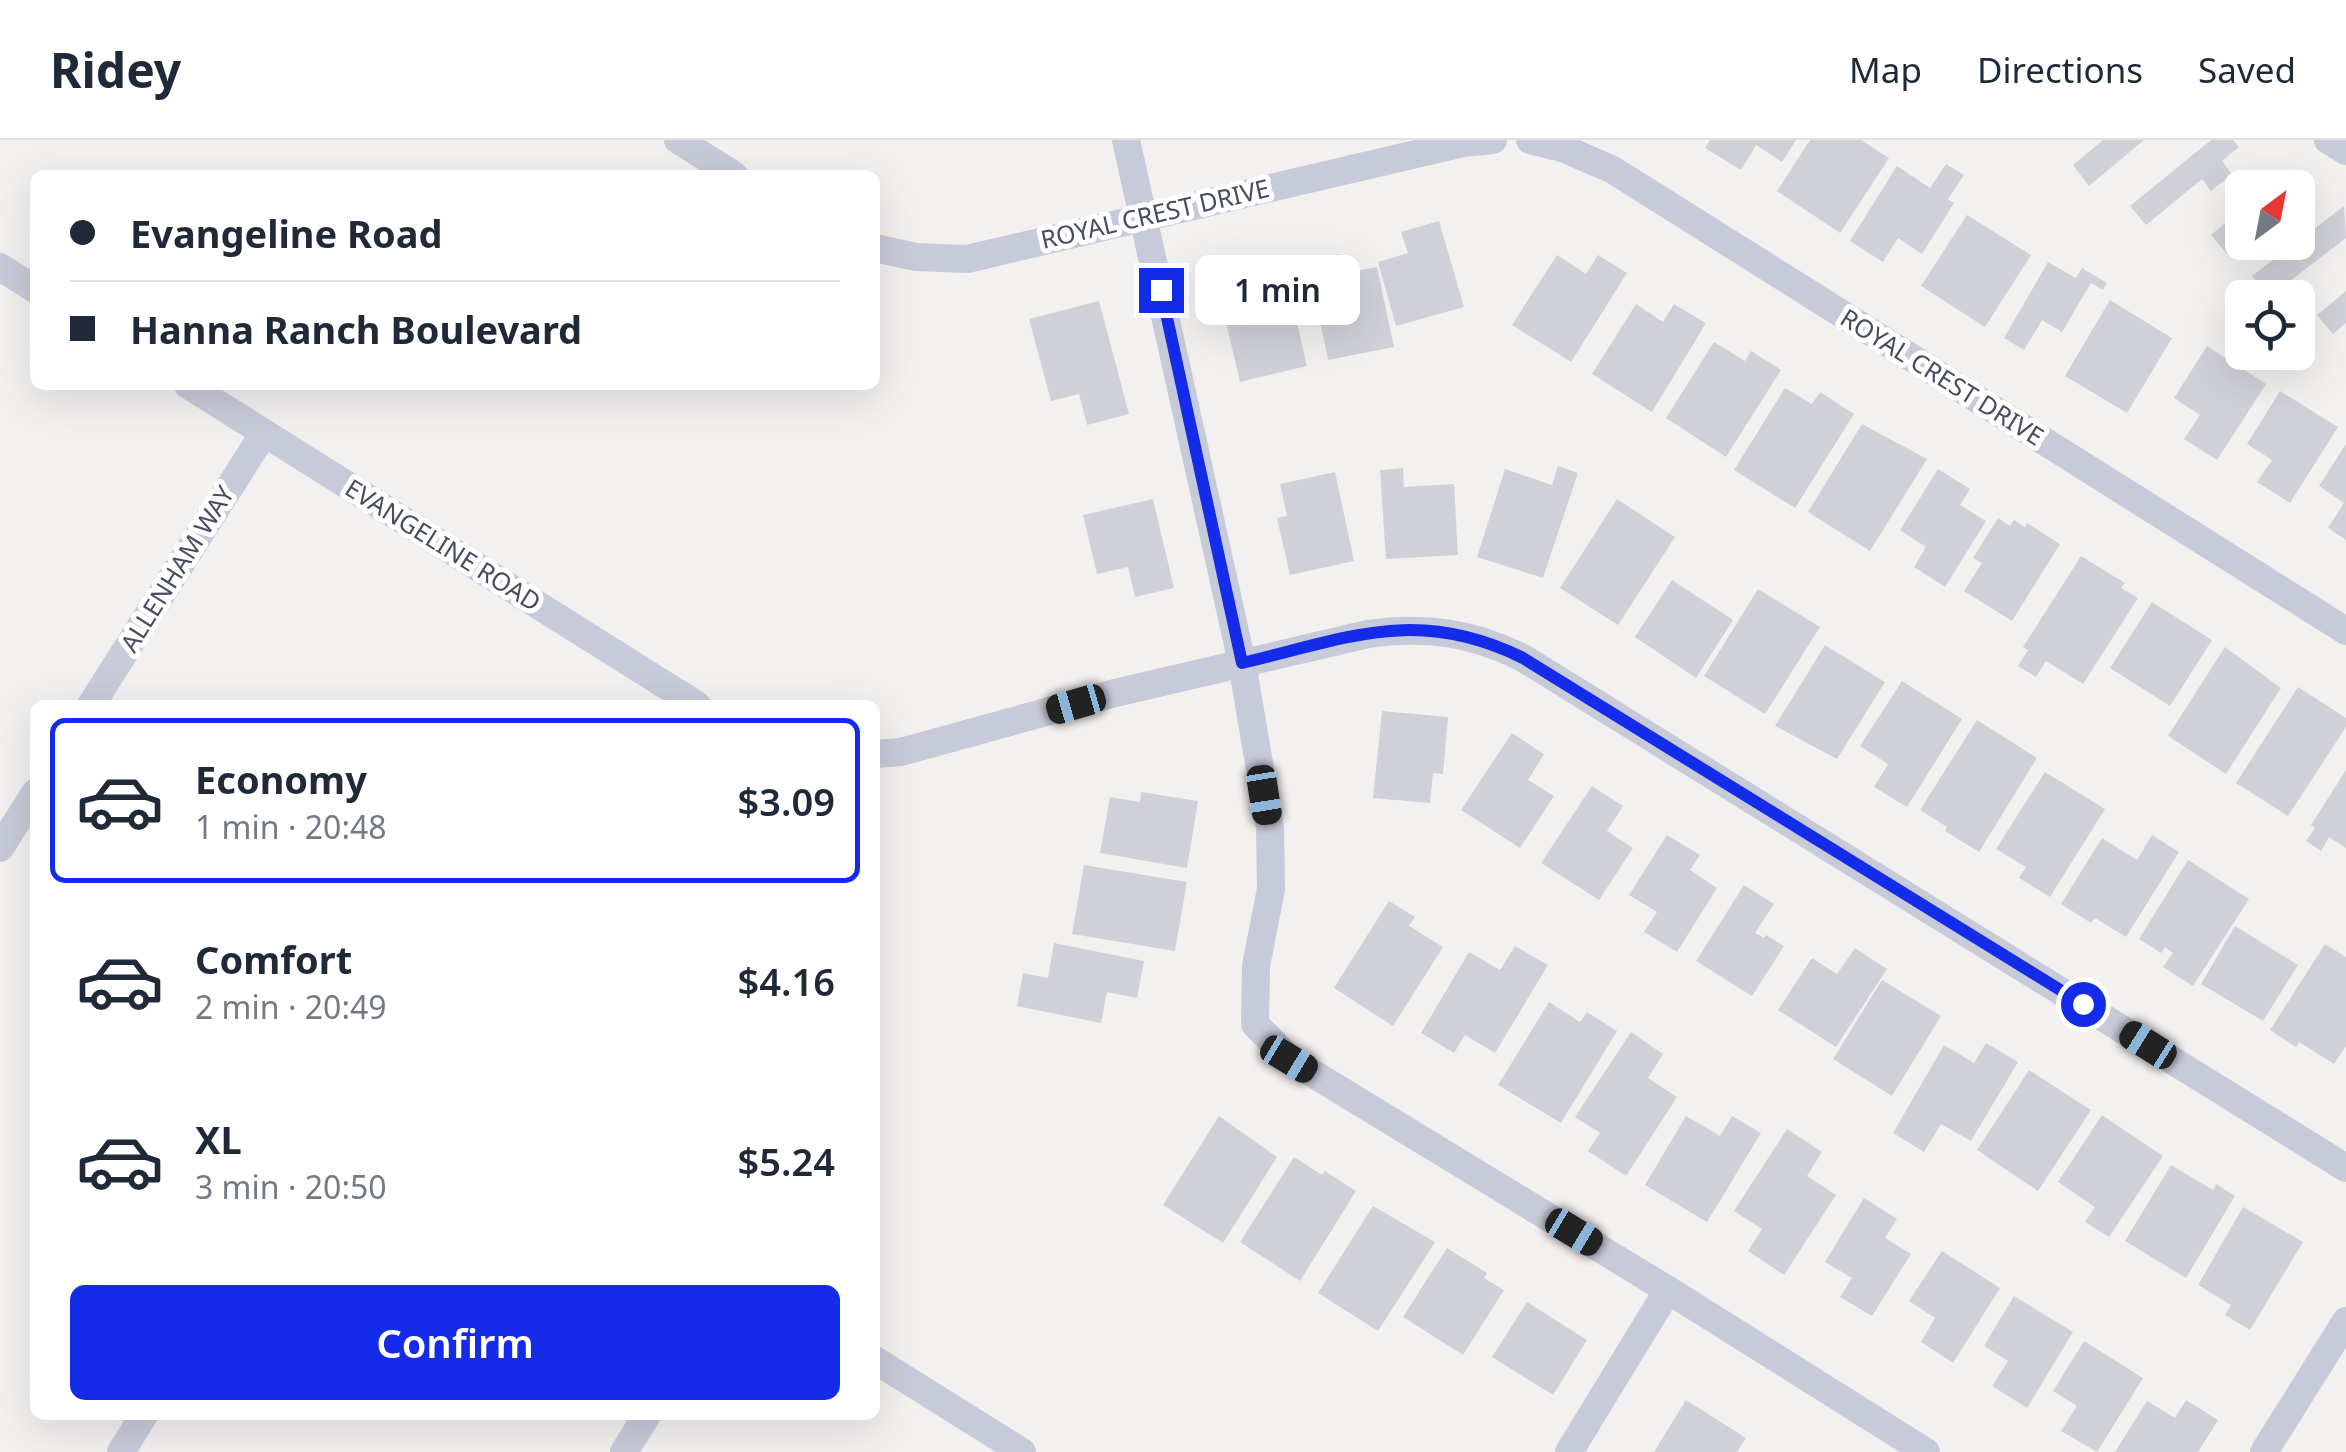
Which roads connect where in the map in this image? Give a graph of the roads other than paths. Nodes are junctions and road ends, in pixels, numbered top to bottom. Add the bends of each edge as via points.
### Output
1 (678, 140) edge
2 (1126, 140) edge
3 (1493, 140) edge
4 (1530, 140) edge
5 (2328, 140) edge
6 (2346, 151) edge
7 (726, 170) edge
8 (1144, 216) junction
9 (880, 249) edge
10 (0, 267) edge
11 (30, 286) edge
12 (196, 390) edge
13 (264, 433) junction
14 (2346, 630) edge
15 (1242, 663) junction
16 (94, 700) edge
17 (689, 700) edge
18 (880, 754) edge
19 (30, 801) edge
20 (12, 831) edge
21 (2346, 1168) edge
22 (1668, 1290) junction
23 (2346, 1321) edge
24 (880, 1363) edge
25 (141, 1420) edge
26 (645, 1420) edge
27 (121, 1452) edge
28 (624, 1452) edge
29 (1022, 1452) edge
30 (1569, 1452) edge
31 (1926, 1452) edge
32 (2264, 1452) edge

1 - 7 street
2 - 8 street
3 - 8 street, ROYAL CREST DRIVE
4 - 14 street, ROYAL CREST DRIVE via 1613,170
5 - 6 street
8 - 9 street, ROYAL CREST DRIVE via 967,259
8 - 15 street
10 - 11 street
12 - 13 street, EVANGELINE ROAD
13 - 16 street, ALLENHAM WAY
13 - 17 street, EVANGELINE ROAD
15 - 18 street
15 - 21 street via 1404,628 1496,644
15 - 22 street via 1270,828 1271,890 1256,966 1255,1024 1289,1059
19 - 20 street
22 - 30 street
22 - 31 street
23 - 32 street
24 - 29 street
25 - 27 street
26 - 28 street

